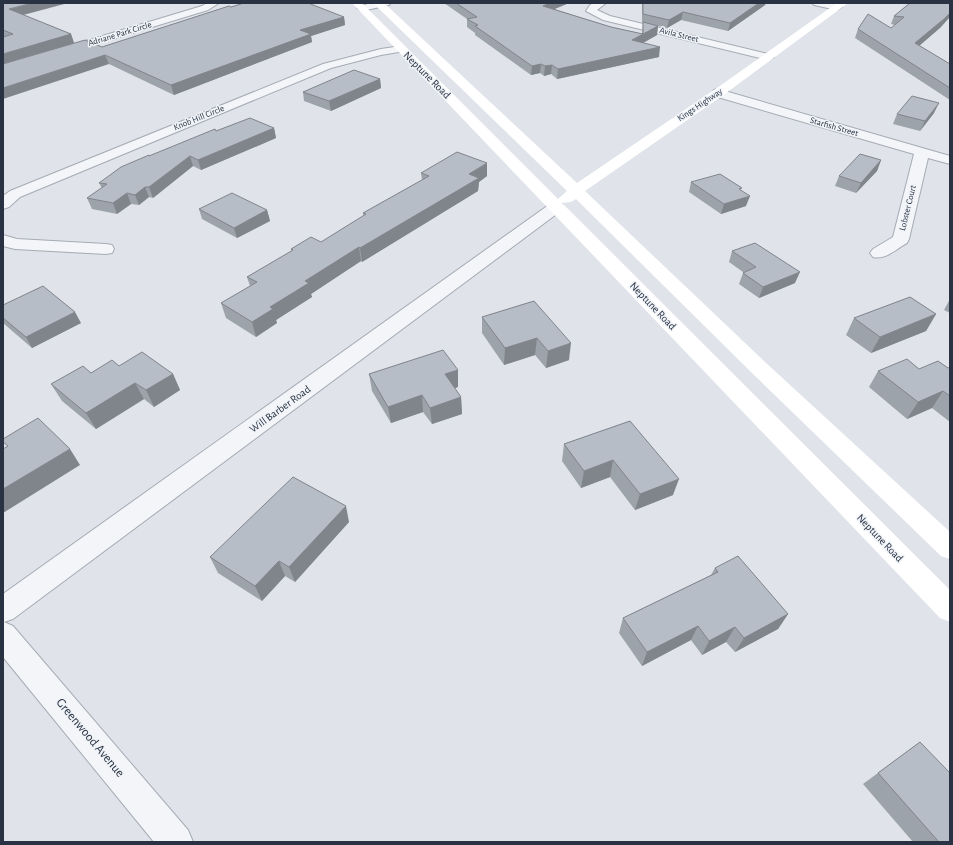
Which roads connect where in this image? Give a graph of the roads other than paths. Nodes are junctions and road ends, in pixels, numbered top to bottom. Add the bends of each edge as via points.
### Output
1 (214, 3) edge
2 (381, 3) edge
3 (601, 3) edge
4 (817, 3) edge
5 (840, 5) edge
6 (359, 6) edge
7 (401, 49) junction
8 (49, 56) edge
9 (768, 56) junction
10 (718, 93) junction
11 (922, 152) junction
12 (950, 160) edge
13 (577, 191) junction
14 (3, 204) edge
15 (556, 207) junction
16 (3, 240) edge
17 (106, 249) dead end
18 (879, 253) dead end
19 (950, 548) edge
20 (950, 609) edge
21 (3, 610) edge
22 (3, 635) edge
23 (176, 842) edge

1 - 8 street, Adriane Park Circle via 205,8
2 - 6 street
2 - 13 main road, Neptune Road
3 - 9 street, Avila Street via 591,11 607,18
4 - 5 street
5 - 9 main road, Kings Highway
6 - 7 main road, Neptune Road
7 - 14 street, Knob Hill Circle via 327,66 15,194
7 - 15 main road, Neptune Road
9 - 10 main road, Kings Highway
10 - 11 street, Starfish Street
10 - 13 main road, Kings Highway
11 - 12 street, Starfish Street
11 - 18 street, Lobster Court via 901,239
13 - 15 main road, Kings Highway
13 - 19 main road, Neptune Road via 763,372
15 - 20 main road, Neptune Road
15 - 21 street, Will Barber Road
16 - 17 street via 15,244
22 - 23 street, Greenwood Avenue

